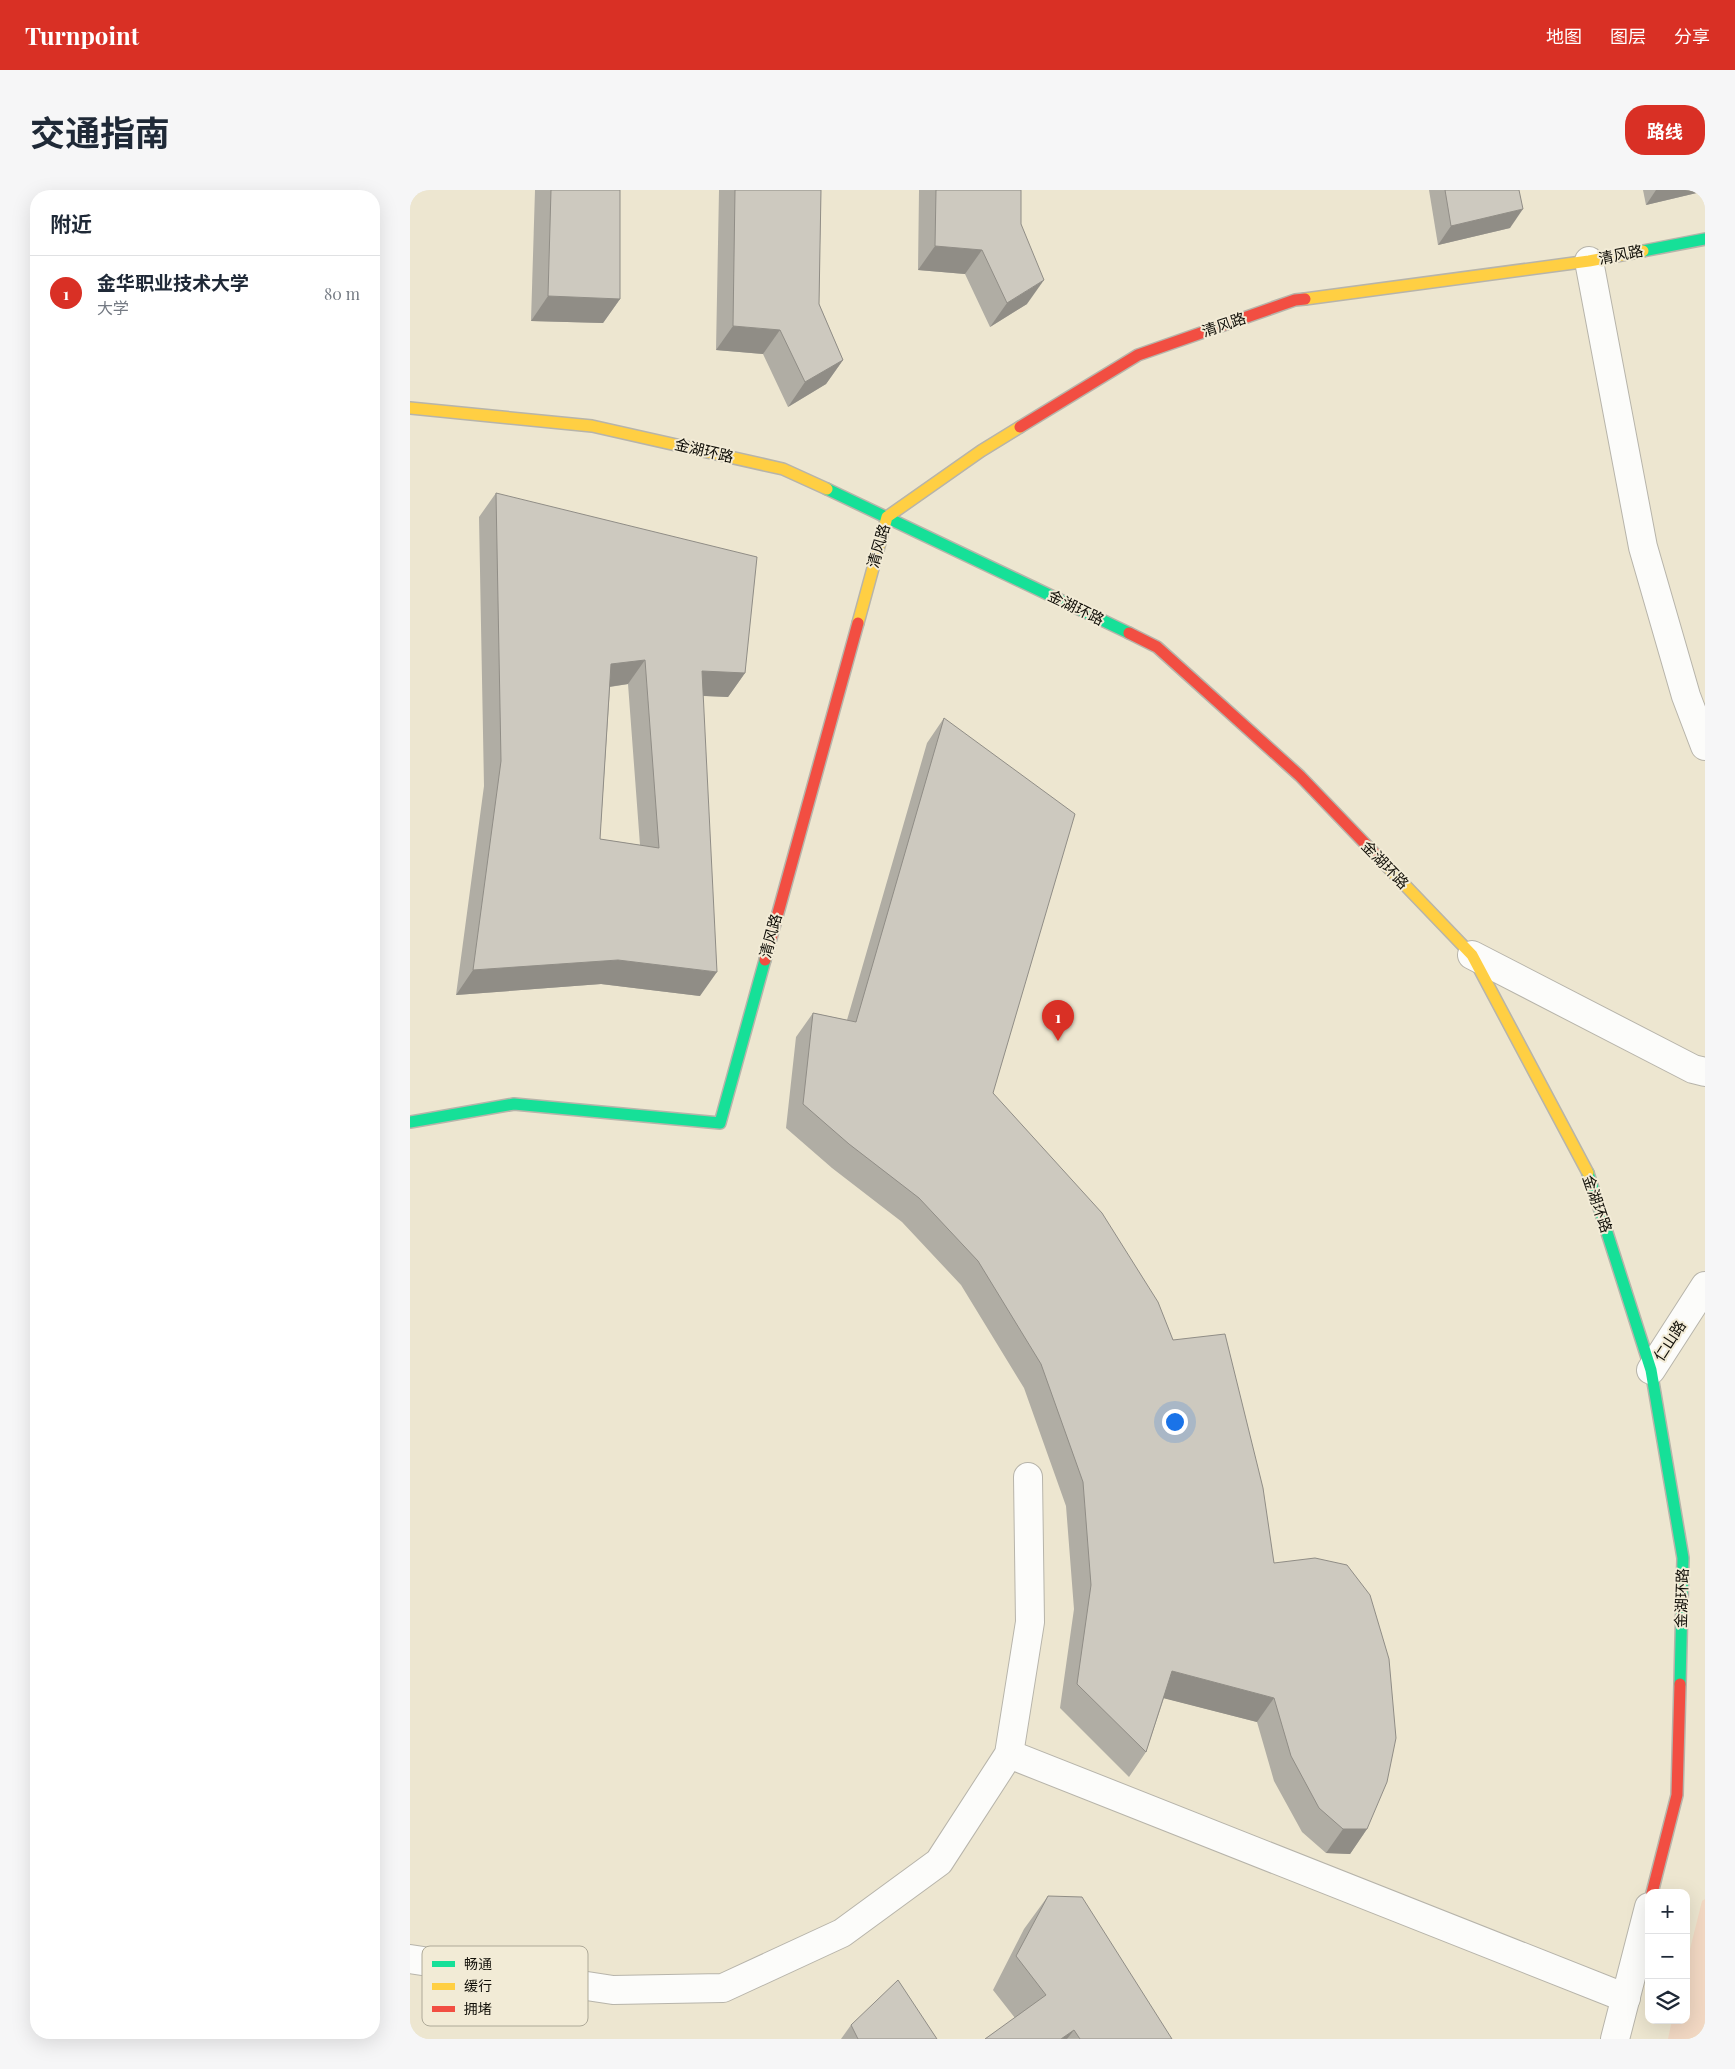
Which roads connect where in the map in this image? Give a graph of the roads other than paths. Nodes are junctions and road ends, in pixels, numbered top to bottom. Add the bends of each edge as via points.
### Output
1 (1705, 238) edge
2 (1589, 261) junction
3 (410, 408) edge
4 (887, 517) junction
5 (1705, 746) edge
6 (1472, 955) junction
7 (1705, 1072) edge
8 (410, 1122) edge
9 (1705, 1286) edge
10 (1651, 1370) junction
11 (1028, 1477) dead end
12 (1009, 1754) junction
13 (1653, 1889) edge
14 (1645, 1923) edge
15 (588, 1986) edge
16 (1626, 1998) junction
17 (1615, 2039) edge

1 - 2 street, 清风路
2 - 4 street, 清风路 via 1295,300 1138,355 981,451
2 - 5 street via 1643,547 1686,696
3 - 4 street, 金湖环路 via 592,426 783,469
4 - 6 street, 金湖环路 via 1157,647 1300,776
4 - 8 street, 清风路 via 720,1122 514,1104
6 - 7 street via 1693,1069
6 - 10 street, 金湖环路 via 1589,1176
9 - 10 street, 仁山路
10 - 13 street, 金湖环路 via 1683,1558 1677,1795
11 - 12 street via 1030,1622
12 - 15 street via 939,1862 842,1933 723,1988 613,1990
12 - 16 street
14 - 16 street
16 - 17 street

